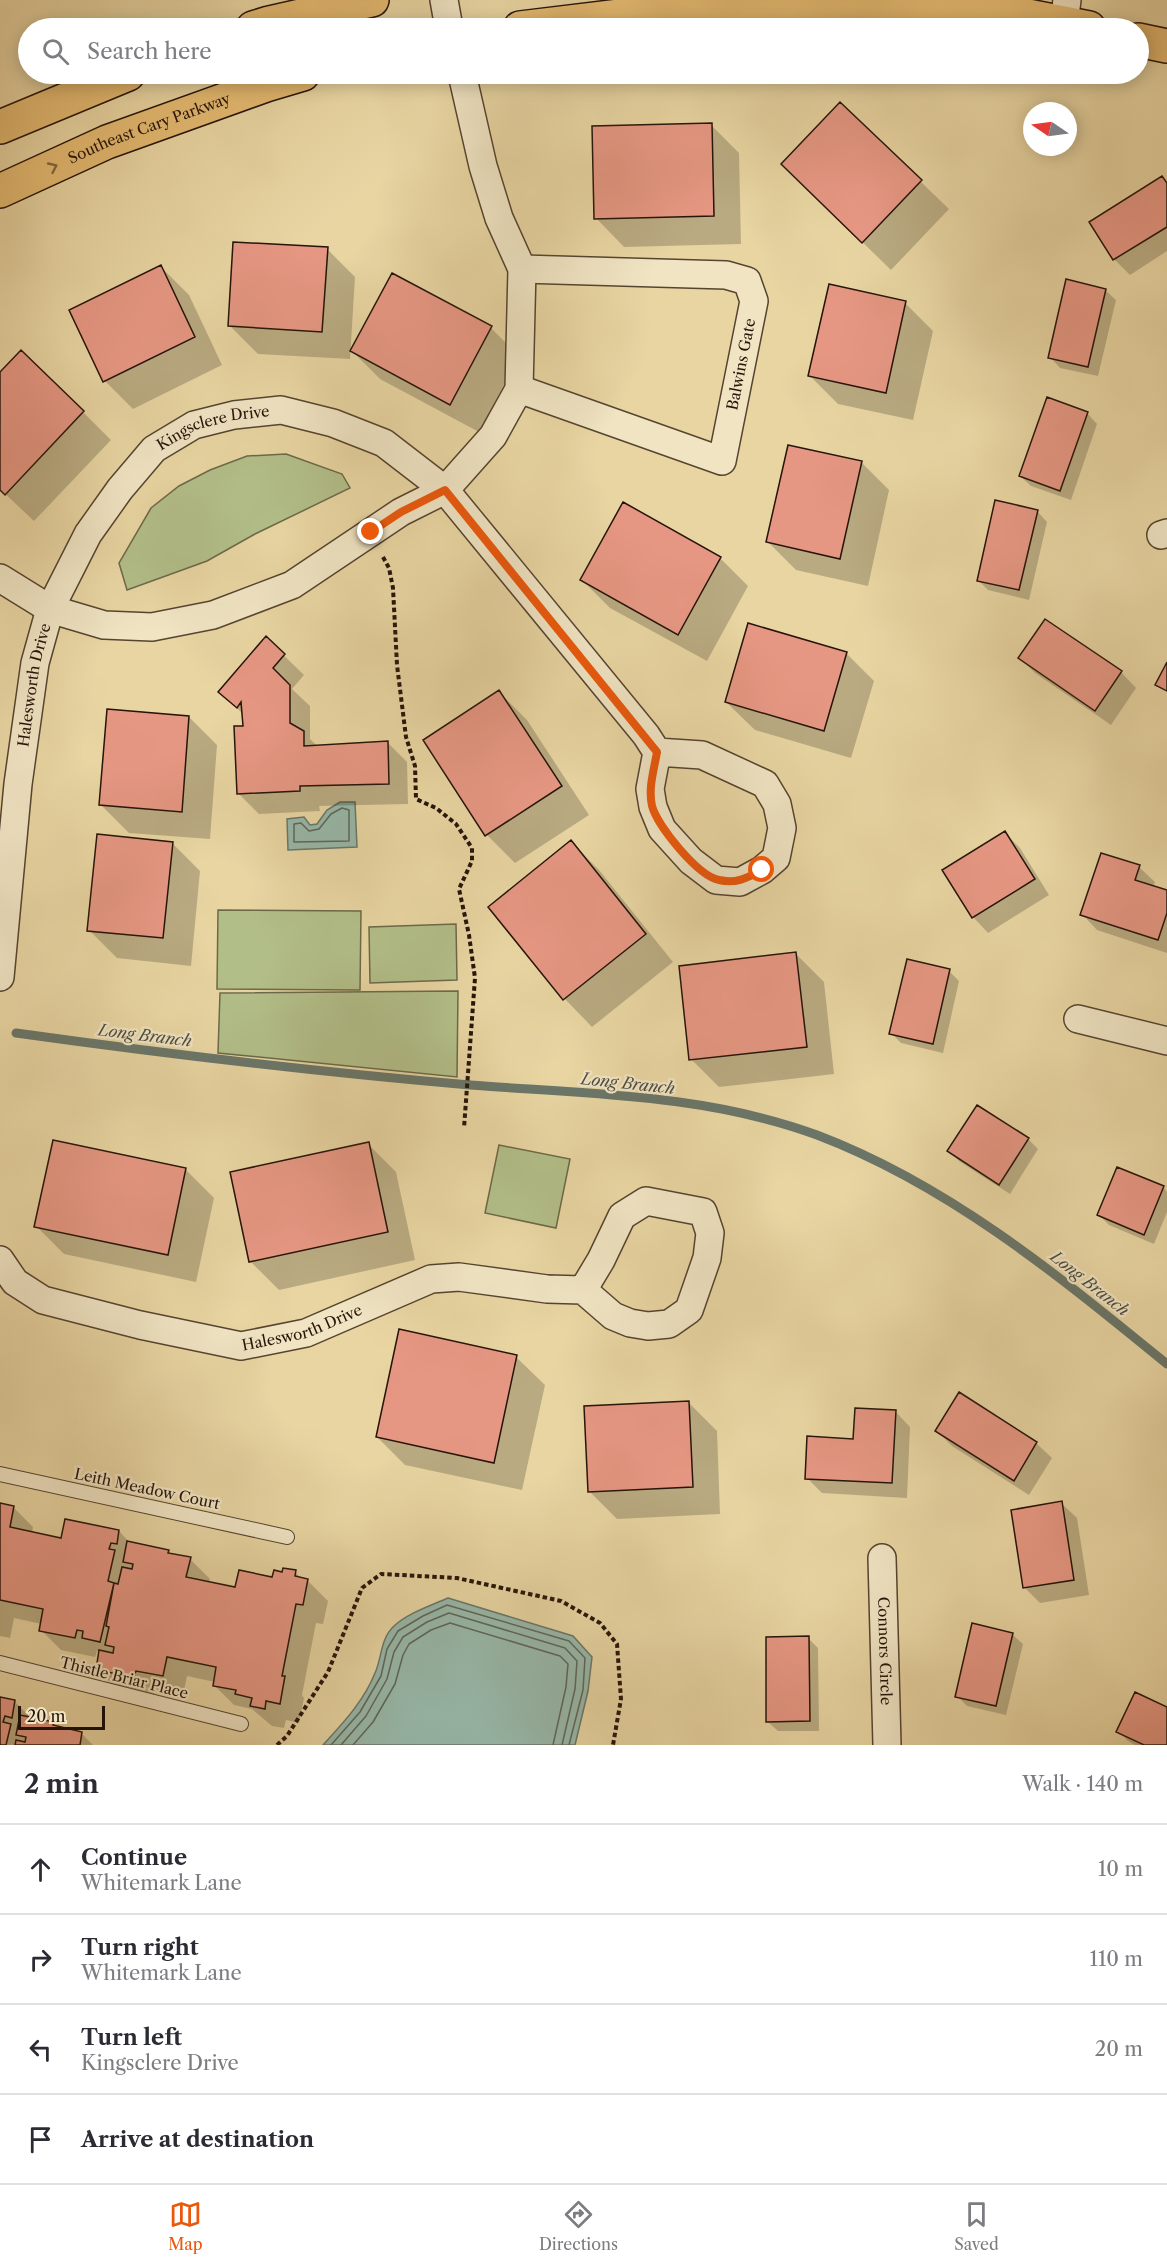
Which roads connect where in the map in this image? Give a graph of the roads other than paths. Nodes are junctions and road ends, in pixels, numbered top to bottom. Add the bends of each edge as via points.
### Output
1 (372, 0) edge
2 (444, 0) edge
3 (1073, 17) edge
4 (296, 18) edge
5 (447, 18) edge
6 (602, 18) edge
7 (1149, 42) edge
8 (1167, 46) edge
9 (104, 84) edge
10 (269, 84) edge
11 (464, 84) edge
12 (0, 127) edge
13 (0, 191) edge
14 (522, 269) junction
15 (519, 389) junction
16 (445, 490) junction
17 (0, 578) edge
18 (50, 609) junction
19 (657, 752) junction
20 (9, 782) edge
21 (0, 977) edge
22 (1078, 1019) dead end
23 (1167, 1041) edge
24 (0, 1260) edge
25 (583, 1290) junction
26 (0, 1474) edge
27 (287, 1537) dead end
28 (882, 1558) dead end
29 (0, 1664) edge
30 (241, 1724) dead end
31 (887, 1745) edge

1 - 4 main road
2 - 5 street
3 - 6 main road via 910,6 781,4
7 - 8 main road
9 - 12 main road
13 -> 10 main road, Southeast Cary Parkway via 107,142
11 - 14 street via 499,218
14 - 15 street
14 - 15 street, Balwins Gate via 726,275 747,281 754,301 722,461
15 - 16 street via 493,436
16 - 18 street via 401,512 292,585 213,615 152,627 104,625
16 - 18 street, Kingsclere Drive via 384,442 333,423 281,410 194,424 154,449 120,489 88,534
16 - 19 street, Kingsclere Drive
17 - 18 street
18 - 20 street, Halesworth Drive
19 - 19 street via 650,789 653,807 662,829 691,861 717,880 740,882 776,858 782,828 777,804 765,784 702,755
20 - 21 street, Halesworth Drive
22 - 23 street
24 - 25 street, Halesworth Drive via 15,1282 43,1300 241,1347 306,1333 431,1279 459,1277
25 - 25 street via 613,1316 630,1323 669,1324 689,1310 707,1258 710,1233 703,1212 646,1201 622,1215
26 - 27 lane, Leith Meadow Court
28 - 31 street, Connors Circle
29 - 30 lane, Thistle Briar Place

